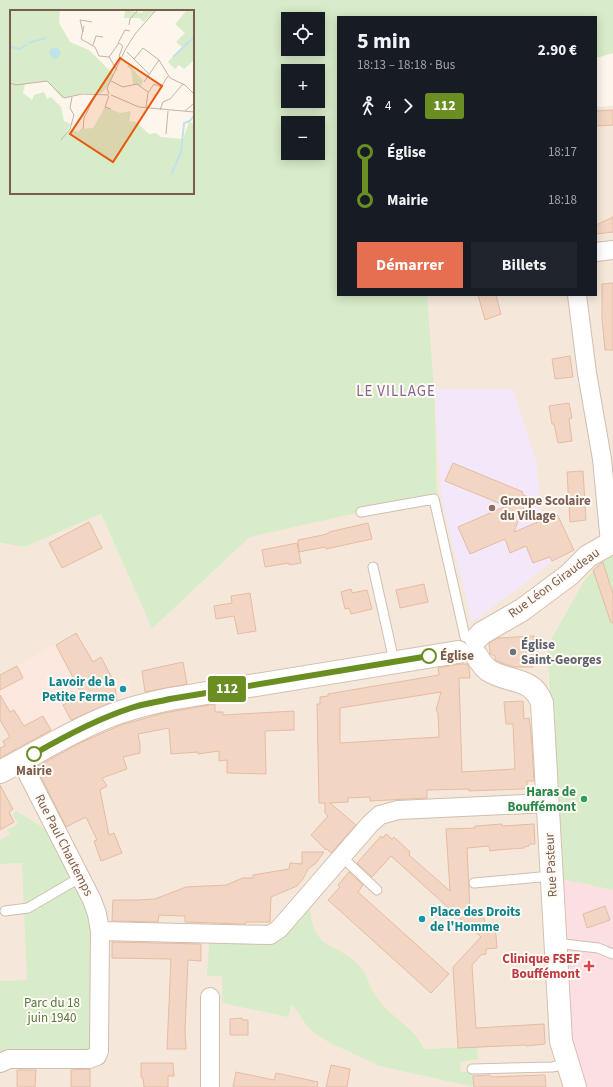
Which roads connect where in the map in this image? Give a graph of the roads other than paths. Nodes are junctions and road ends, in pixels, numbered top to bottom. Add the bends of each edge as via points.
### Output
1 (613, 250) edge
2 (597, 252) edge
3 (577, 296) edge
4 (361, 512) dead end
5 (612, 542) edge
6 (373, 567) dead end
7 (469, 646) junction
8 (394, 661) junction
9 (21, 761) junction
10 (0, 772) edge
11 (548, 803) junction
12 (341, 856) junction
13 (551, 876) junction
14 (81, 877) junction
15 (474, 883) dead end
16 (377, 890) dead end
17 (5, 910) dead end
18 (100, 931) junction
19 (555, 943) junction
20 (613, 954) edge
21 (210, 997) dead end
22 (0, 1063) edge
23 (567, 1064) junction
24 (472, 1069) dead end
25 (210, 1087) edge
26 (575, 1087) edge

1 - 2 street
3 - 5 street
4 - 7 lane via 434,499
5 - 7 street, Rue Léon Giraudeau via 588,556 569,575 522,610 482,633
6 - 8 lane
7 - 8 street
7 - 11 street, Rue Pasteur via 483,666 495,674 531,686 540,697
8 - 9 street via 131,708 64,736
9 - 10 street
9 - 14 street, Rue Paul Chautemps
11 - 12 street via 398,810 380,815
11 - 13 street, Rue Pasteur
12 - 16 lane
12 - 18 street via 278,929 270,934
13 - 15 lane
13 - 19 street, Rue Pasteur
14 - 17 lane via 28,908
14 - 18 street, Rue Paul Chautemps via 97,914
18 - 22 street, Rue Paul Chautemps via 99,1052 96,1056 89,1059 9,1059
19 - 20 lane via 598,948
19 - 23 street, Rue Pasteur via 561,1041
21 - 25 street
23 - 24 lane via 552,1067
23 - 26 street, Rue Pasteur

